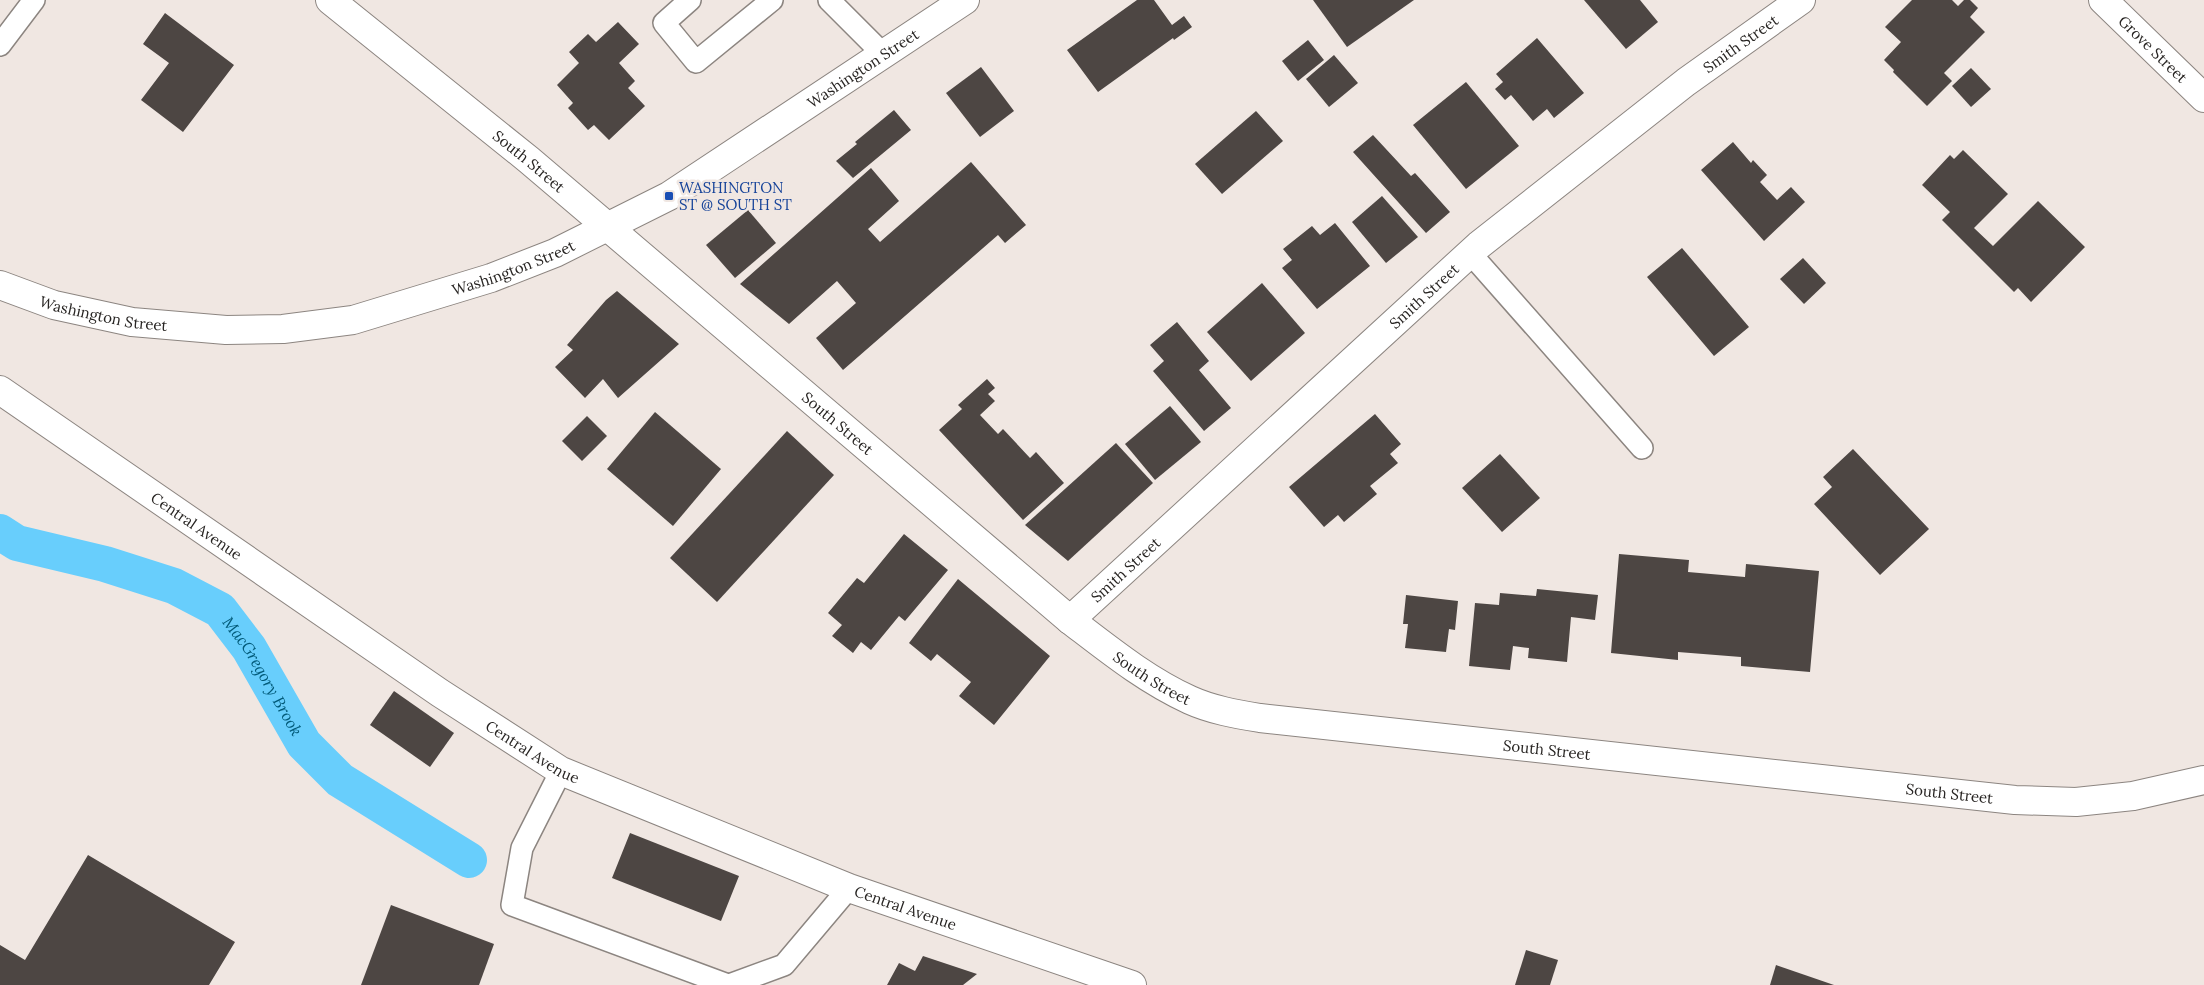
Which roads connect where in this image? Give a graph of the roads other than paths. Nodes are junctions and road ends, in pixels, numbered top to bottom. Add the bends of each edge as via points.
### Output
1 (34, 0) edge
2 (330, 0) edge
3 (690, 0) edge
4 (772, 0) edge
5 (829, 0) edge
6 (965, 0) edge
7 (1801, 0) edge
8 (2102, 0) edge
9 (0, 45) edge
10 (883, 54) junction
11 (2204, 98) edge
12 (607, 227) junction
13 (1470, 253) junction
14 (0, 285) edge
15 (0, 390) edge
16 (1642, 448) dead end
17 (1070, 620) junction
18 (561, 770) junction
19 (2204, 780) edge
20 (849, 888) junction
21 (728, 985) edge
22 (1132, 985) edge

1 - 9 lane
2 - 12 street, South Street
3 - 4 lane via 664,22 696,62
5 - 10 lane
6 - 10 street, Washington Street
7 - 13 street, Smith Street via 1686,82
8 - 11 street, Grove Street
10 - 12 street, Washington Street via 669,196
12 - 14 street, Washington Street via 554,254 491,278 353,320 283,329 226,330 132,322 54,305
12 - 17 street, South Street
13 - 16 lane
13 - 17 street, Smith Street
15 - 18 street, Central Avenue via 440,692
17 - 19 street, South Street via 1153,681 1183,697 1225,712 1260,718 2015,800 2076,802 2133,796
18 - 20 street, Central Avenue
18 - 21 lane via 522,848 512,905
20 - 21 lane via 784,964
20 - 22 street, Central Avenue

